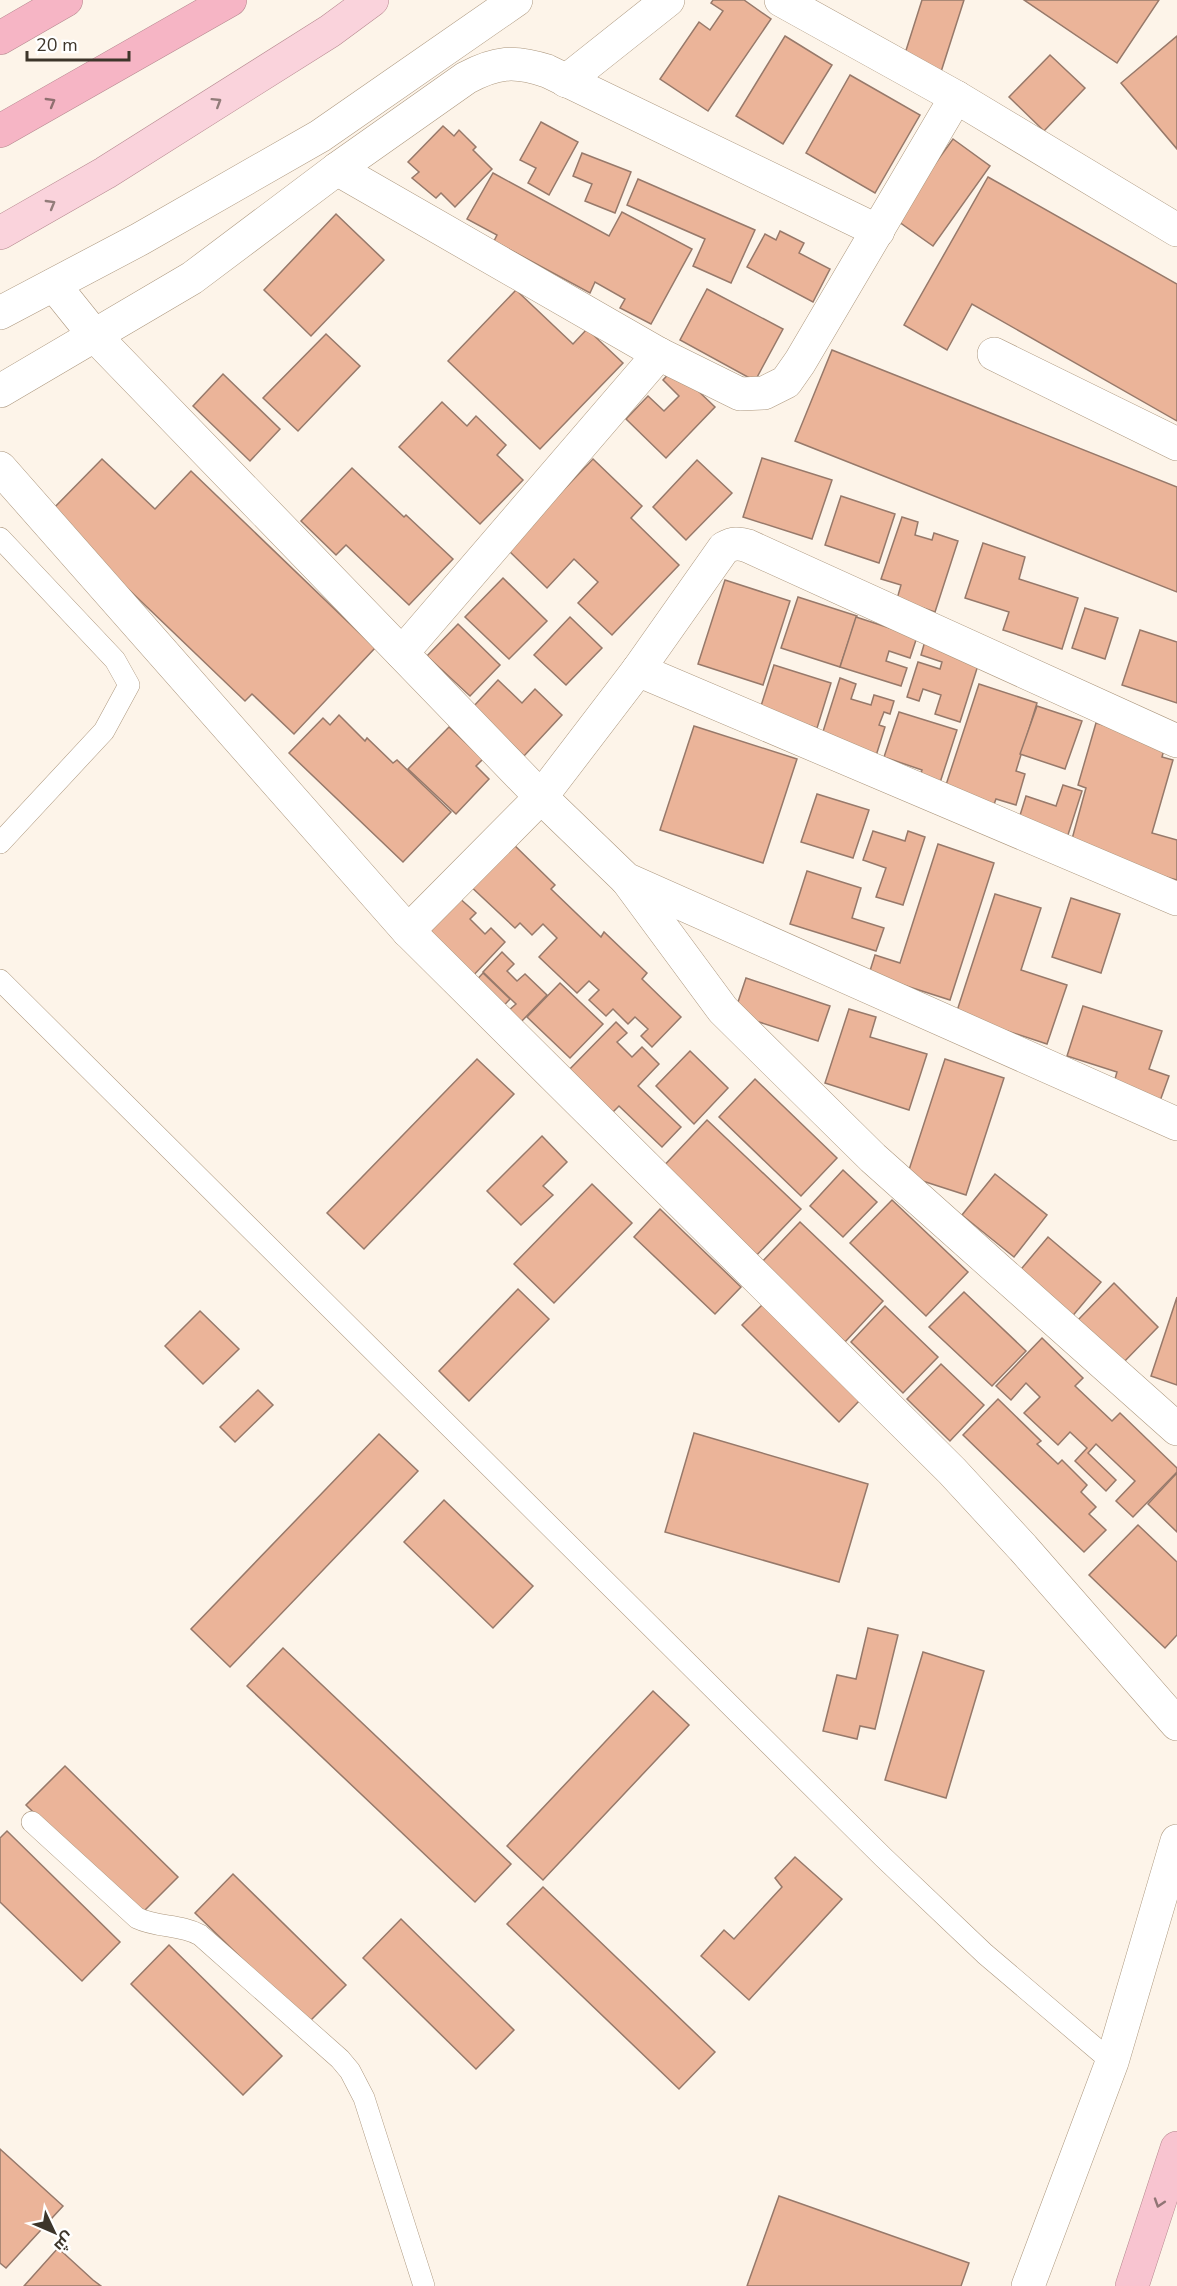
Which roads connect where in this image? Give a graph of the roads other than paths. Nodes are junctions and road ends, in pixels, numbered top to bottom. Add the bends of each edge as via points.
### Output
1 (66, 0) edge
2 (230, 0) edge
3 (372, 0) edge
4 (516, 0) edge
5 (668, 0) edge
6 (781, 0) edge
7 (0, 38) edge
8 (566, 81) junction
9 (956, 97) junction
10 (0, 131) edge
11 (337, 170) junction
12 (1177, 230) edge
13 (878, 231) junction
14 (0, 233) edge
15 (54, 285) junction
16 (0, 314) edge
17 (95, 336) junction
18 (659, 354) junction
19 (994, 354) dead end
20 (0, 392) edge
21 (1177, 444) edge
22 (0, 468) edge
23 (0, 538) edge
24 (402, 653) junction
25 (638, 670) junction
26 (1177, 741) edge
27 (542, 797) junction
28 (0, 843) edge
29 (626, 879) junction
30 (1177, 899) edge
31 (408, 931) junction
32 (0, 980) edge
33 (1177, 1124) edge
34 (1177, 1429) edge
35 (1177, 1724) edge
36 (32, 1822) dead end
37 (1177, 1841) edge
38 (1112, 2062) junction
39 (1177, 2148) edge
40 (424, 2286) edge
41 (1028, 2286) edge
42 (1132, 2286) edge

1 - 7 highway
10 -> 2 highway
14 -> 3 main road via 105,173
4 - 15 street via 320,136
5 - 8 street
6 - 9 street
8 - 11 street via 526,64 505,63 485,68
8 - 13 street
9 - 12 street
9 - 13 street
11 - 17 street via 192,278
11 - 18 street
13 - 18 street via 786,382 764,393 740,394
15 - 16 street
15 - 17 street
17 - 20 street
17 - 24 street
18 - 24 street
19 - 21 street
22 - 31 street
23 - 28 lane via 115,660 129,685 105,731
24 - 27 street
25 - 26 street via 724,548 740,544
25 - 27 street
25 - 30 street
27 - 29 street
27 - 31 street
29 - 33 street
29 - 34 street via 723,1011 873,1158
31 - 35 street via 952,1470
32 - 38 lane via 833,1808 985,1954
36 - 40 lane via 137,1918 200,1935 340,2059 364,2098
37 - 38 street
38 - 41 street
39 -> 42 highway

